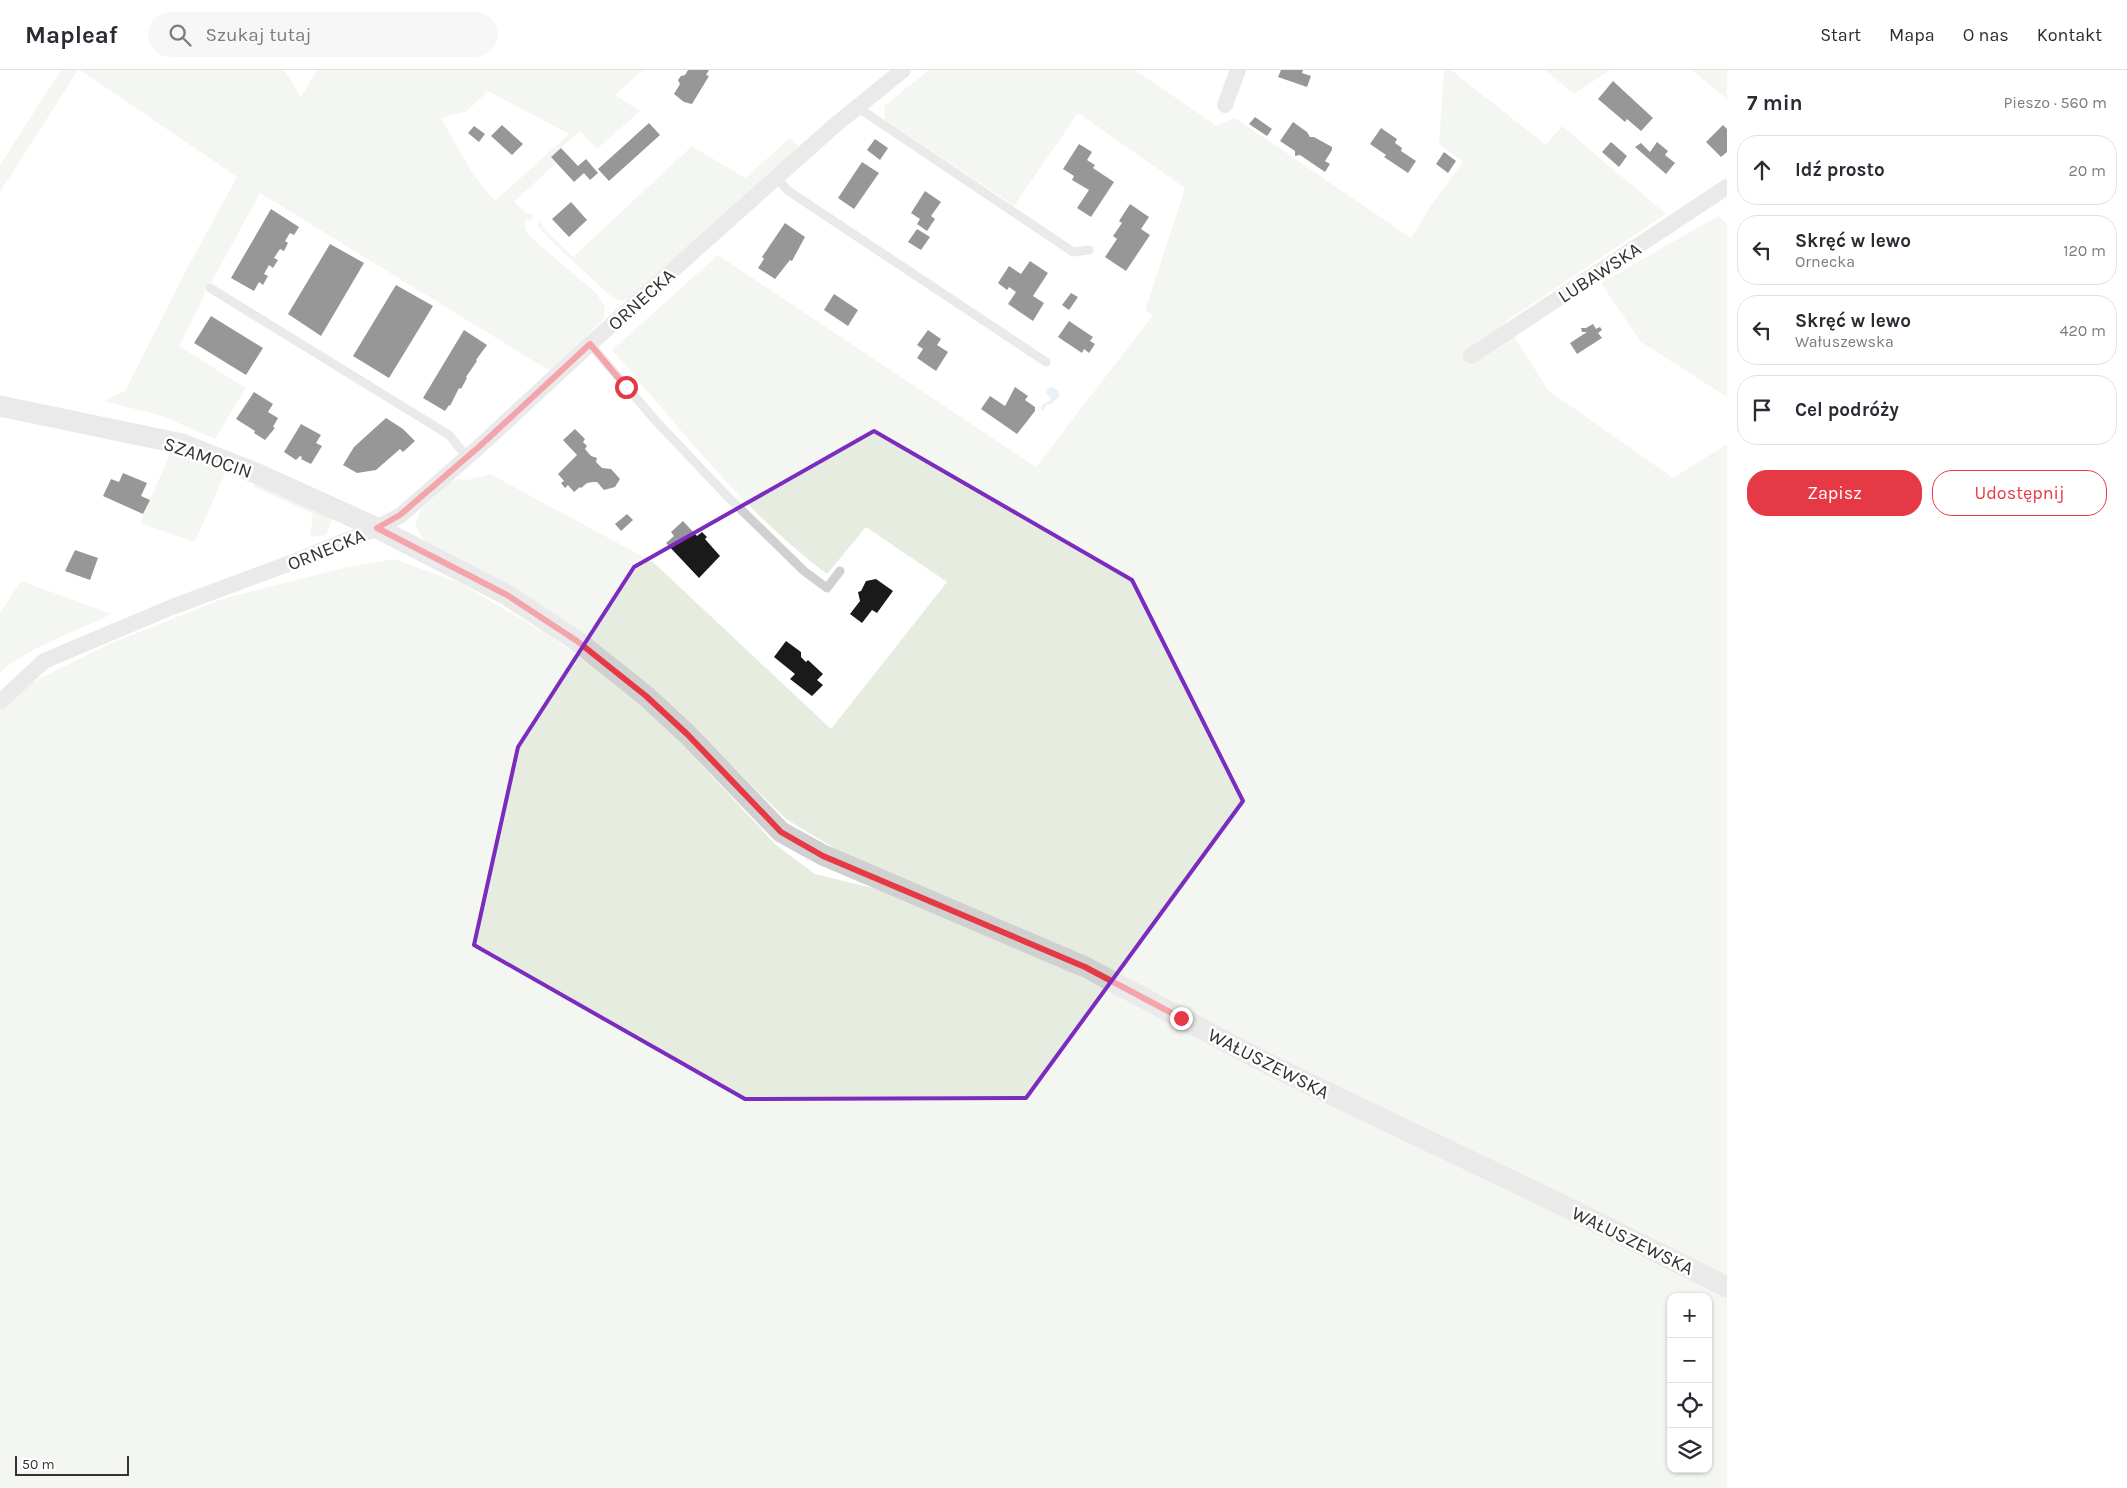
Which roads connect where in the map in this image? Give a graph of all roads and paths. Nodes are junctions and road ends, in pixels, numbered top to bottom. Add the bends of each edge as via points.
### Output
1 (903, 70) edge
2 (1238, 70) edge
3 (1225, 105) dead end
4 (857, 107) junction
5 (776, 178) junction
6 (1727, 187) edge
7 (1090, 250) dead end
8 (210, 288) dead end
9 (590, 344) junction
10 (1471, 356) dead end
11 (1046, 362) dead end
12 (0, 406) edge
13 (467, 457) junction
14 (377, 528) junction
15 (840, 571) dead end
16 (0, 702) edge
17 (1727, 1287) edge

1 - 4 street, ORNECKA
2 - 3 street
4 - 5 street, ORNECKA
4 - 7 lane via 1073,252
5 - 9 street, ORNECKA
5 - 11 lane via 787,190
6 - 10 street, LUBAWSKA
8 - 13 lane via 449,435
9 - 13 street, ORNECKA
9 - 15 lane via 655,420 804,571 827,588
12 - 14 street, SZAMOCIN via 182,444 258,474
13 - 14 street, ORNECKA via 400,515
14 - 16 street, ORNECKA via 172,607 44,661
14 - 17 street, WAŁUSZEWSKA via 507,595 577,641 687,734 781,832 793,840 1085,967 1270,1065

